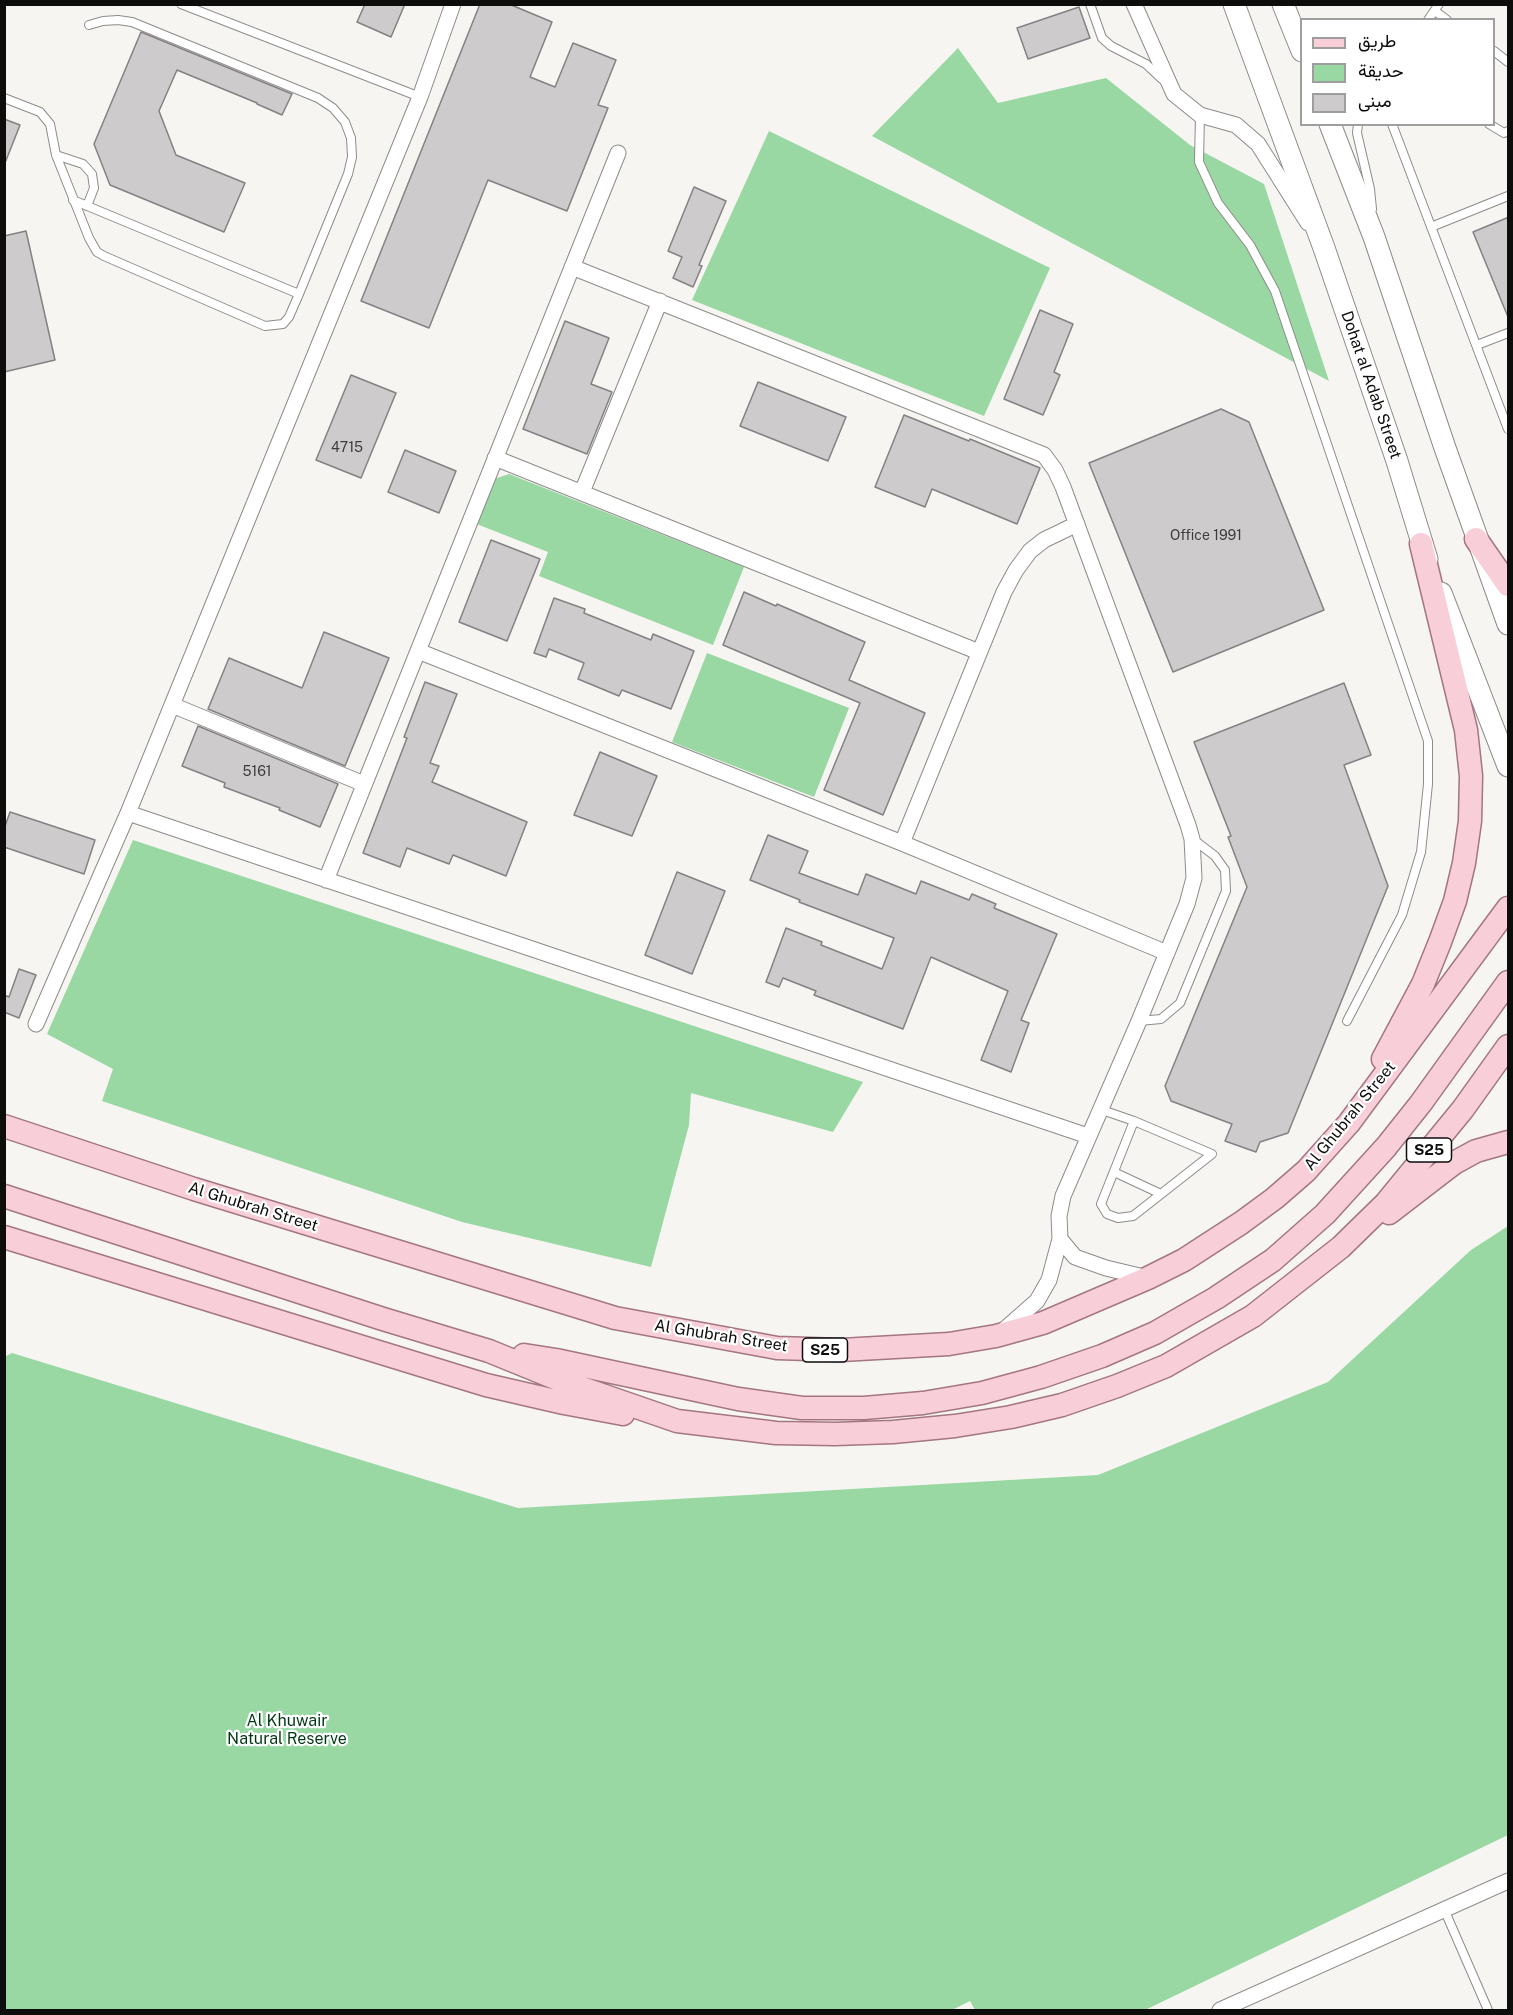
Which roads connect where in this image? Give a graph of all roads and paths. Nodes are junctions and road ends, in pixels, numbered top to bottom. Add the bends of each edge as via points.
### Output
1 (182, 4) edge
2 (453, 4) edge
3 (1090, 4) edge
4 (1134, 4) edge
5 (1234, 4) edge
6 (1283, 4) edge
7 (89, 25) dead end
8 (1297, 33) edge
9 (1495, 52) edge
10 (1509, 62) edge
11 (1174, 94) junction
12 (420, 97) junction
13 (4, 98) edge
14 (1200, 115) junction
15 (1331, 126) edge
16 (1358, 126) edge
17 (1393, 126) edge
18 (1492, 126) edge
19 (1509, 131) edge
20 (618, 153) dead end
21 (56, 155) junction
22 (1509, 196) edge
23 (73, 200) junction
24 (87, 206) junction
25 (1431, 227) junction
26 (1374, 237) junction
27 (1324, 248) junction
28 (572, 267) junction
29 (299, 294) junction
30 (660, 301) junction
31 (1509, 333) edge
32 (1477, 345) junction
33 (1509, 429) edge
34 (495, 458) junction
35 (582, 492) junction
36 (1077, 524) junction
37 (1476, 539) junction
38 (1421, 544) junction
39 (1509, 585) edge
40 (1509, 624) edge
41 (418, 651) junction
42 (979, 652) junction
43 (172, 705) junction
44 (1509, 766) edge
45 (364, 784) junction
46 (128, 813) junction
47 (1192, 839) junction
48 (902, 843) junction
49 (326, 880) junction
50 (1509, 908) edge
51 (1167, 953) junction
52 (1509, 982) edge
53 (1139, 1021) junction
54 (1347, 1021) dead end
55 (36, 1024) dead end
56 (1509, 1046) edge
57 (1102, 1110) junction
58 (1134, 1121) junction
59 (1349, 1123) junction
60 (4, 1126) edge
61 (1088, 1136) junction
62 (1509, 1142) edge
63 (1114, 1172) junction
64 (1161, 1194) junction
65 (4, 1196) edge
66 (4, 1237) edge
67 (1060, 1239) junction
68 (1341, 1247) junction
69 (1148, 1278) junction
70 (996, 1336) junction
71 (489, 1351) junction
72 (677, 1421) junction
73 (1509, 1881) edge
74 (1444, 1909) junction
75 (1220, 2010) edge
76 (1488, 2010) edge

1 - 12 lane
2 - 12 street
3 - 11 lane via 1102,38 1146,64
4 - 11 street
5 - 27 main road, Dohat al Adab Street
6 - 8 main road
7 - 29 lane via 103,21 132,22 318,99 345,122 351,138 348,174
9 - 10 lane
11 - 14 street
12 - 43 street
13 - 21 lane via 40,112 47,119
14 - 27 street via 1236,124 1258,144
14 - 54 lane via 1199,162 1218,202 1250,245 1275,291 1428,741 1421,852 1402,915
15 - 26 main road
16 - 26 lane
17 - 25 lane
18 - 19 lane via 1504,133
20 - 28 street
21 - 23 lane
21 - 24 lane via 83,164 92,174 94,188
22 - 25 lane
23 - 24 lane
23 - 29 lane via 92,245 104,256 257,323 283,324
24 - 29 lane
25 - 32 lane
26 - 37 main road
27 - 38 main road, Dohat al Adab Street via 1397,461
28 - 30 street
28 - 34 street
30 - 35 street
30 - 36 street via 1044,455 1055,470
31 - 32 lane
32 - 33 lane
34 - 35 street
34 - 41 street
35 - 42 street
36 - 42 street via 1030,551 1004,592
36 - 47 street
37 - 39 main road
37 - 40 main road
38 - 44 main road, Dohat al Adab Street
38 - 59 main road via 1466,730 1470,820 1455,901 1440,942 1423,984
41 - 45 street
41 - 48 street
42 - 48 street
43 - 45 street
43 - 46 street
45 - 49 street
46 - 49 street
46 - 55 street
47 - 51 street via 1194,878
47 - 53 lane via 1215,856 1225,870 1226,891 1180,1003 1161,1018
48 - 51 street
49 - 61 street
50 - 59 main road, Al Ghubrah Street / S25
51 - 53 street
52 - 71 main road via 1421,1104 1325,1214 1273,1260 1216,1298 1155,1333 1102,1356 982,1393 864,1408 802,1408 738,1400 556,1360
53 - 57 street
56 - 68 main road, S25 via 1386,1203
57 - 58 lane
57 - 61 street
58 - 63 lane
58 - 64 lane via 1212,1154
59 - 69 main road, Al Ghubrah Street / S25 via 1306,1171 1275,1198 1184,1260
60 - 70 main road, Al Ghubrah Street / S25 via 194,1189 615,1318 777,1348 898,1348
61 - 67 street via 1063,1196
62 - 68 main road via 1476,1151 1454,1163
63 - 64 lane
63 - 64 lane via 1101,1204 1107,1214 1118,1218 1133,1216
65 - 71 main road, S25
66 - 72 main road via 486,1385 612,1413
67 - 69 street via 1075,1257
67 - 70 street via 1045,1290
68 - 72 main road, S25 via 1253,1316 1214,1340 1166,1366 1062,1405 955,1426 893,1432 776,1433
69 - 70 main road, Al Ghubrah Street / S25 via 1043,1323
71 - 72 main road, S25
73 - 74 street
74 - 75 street
74 - 76 lane

